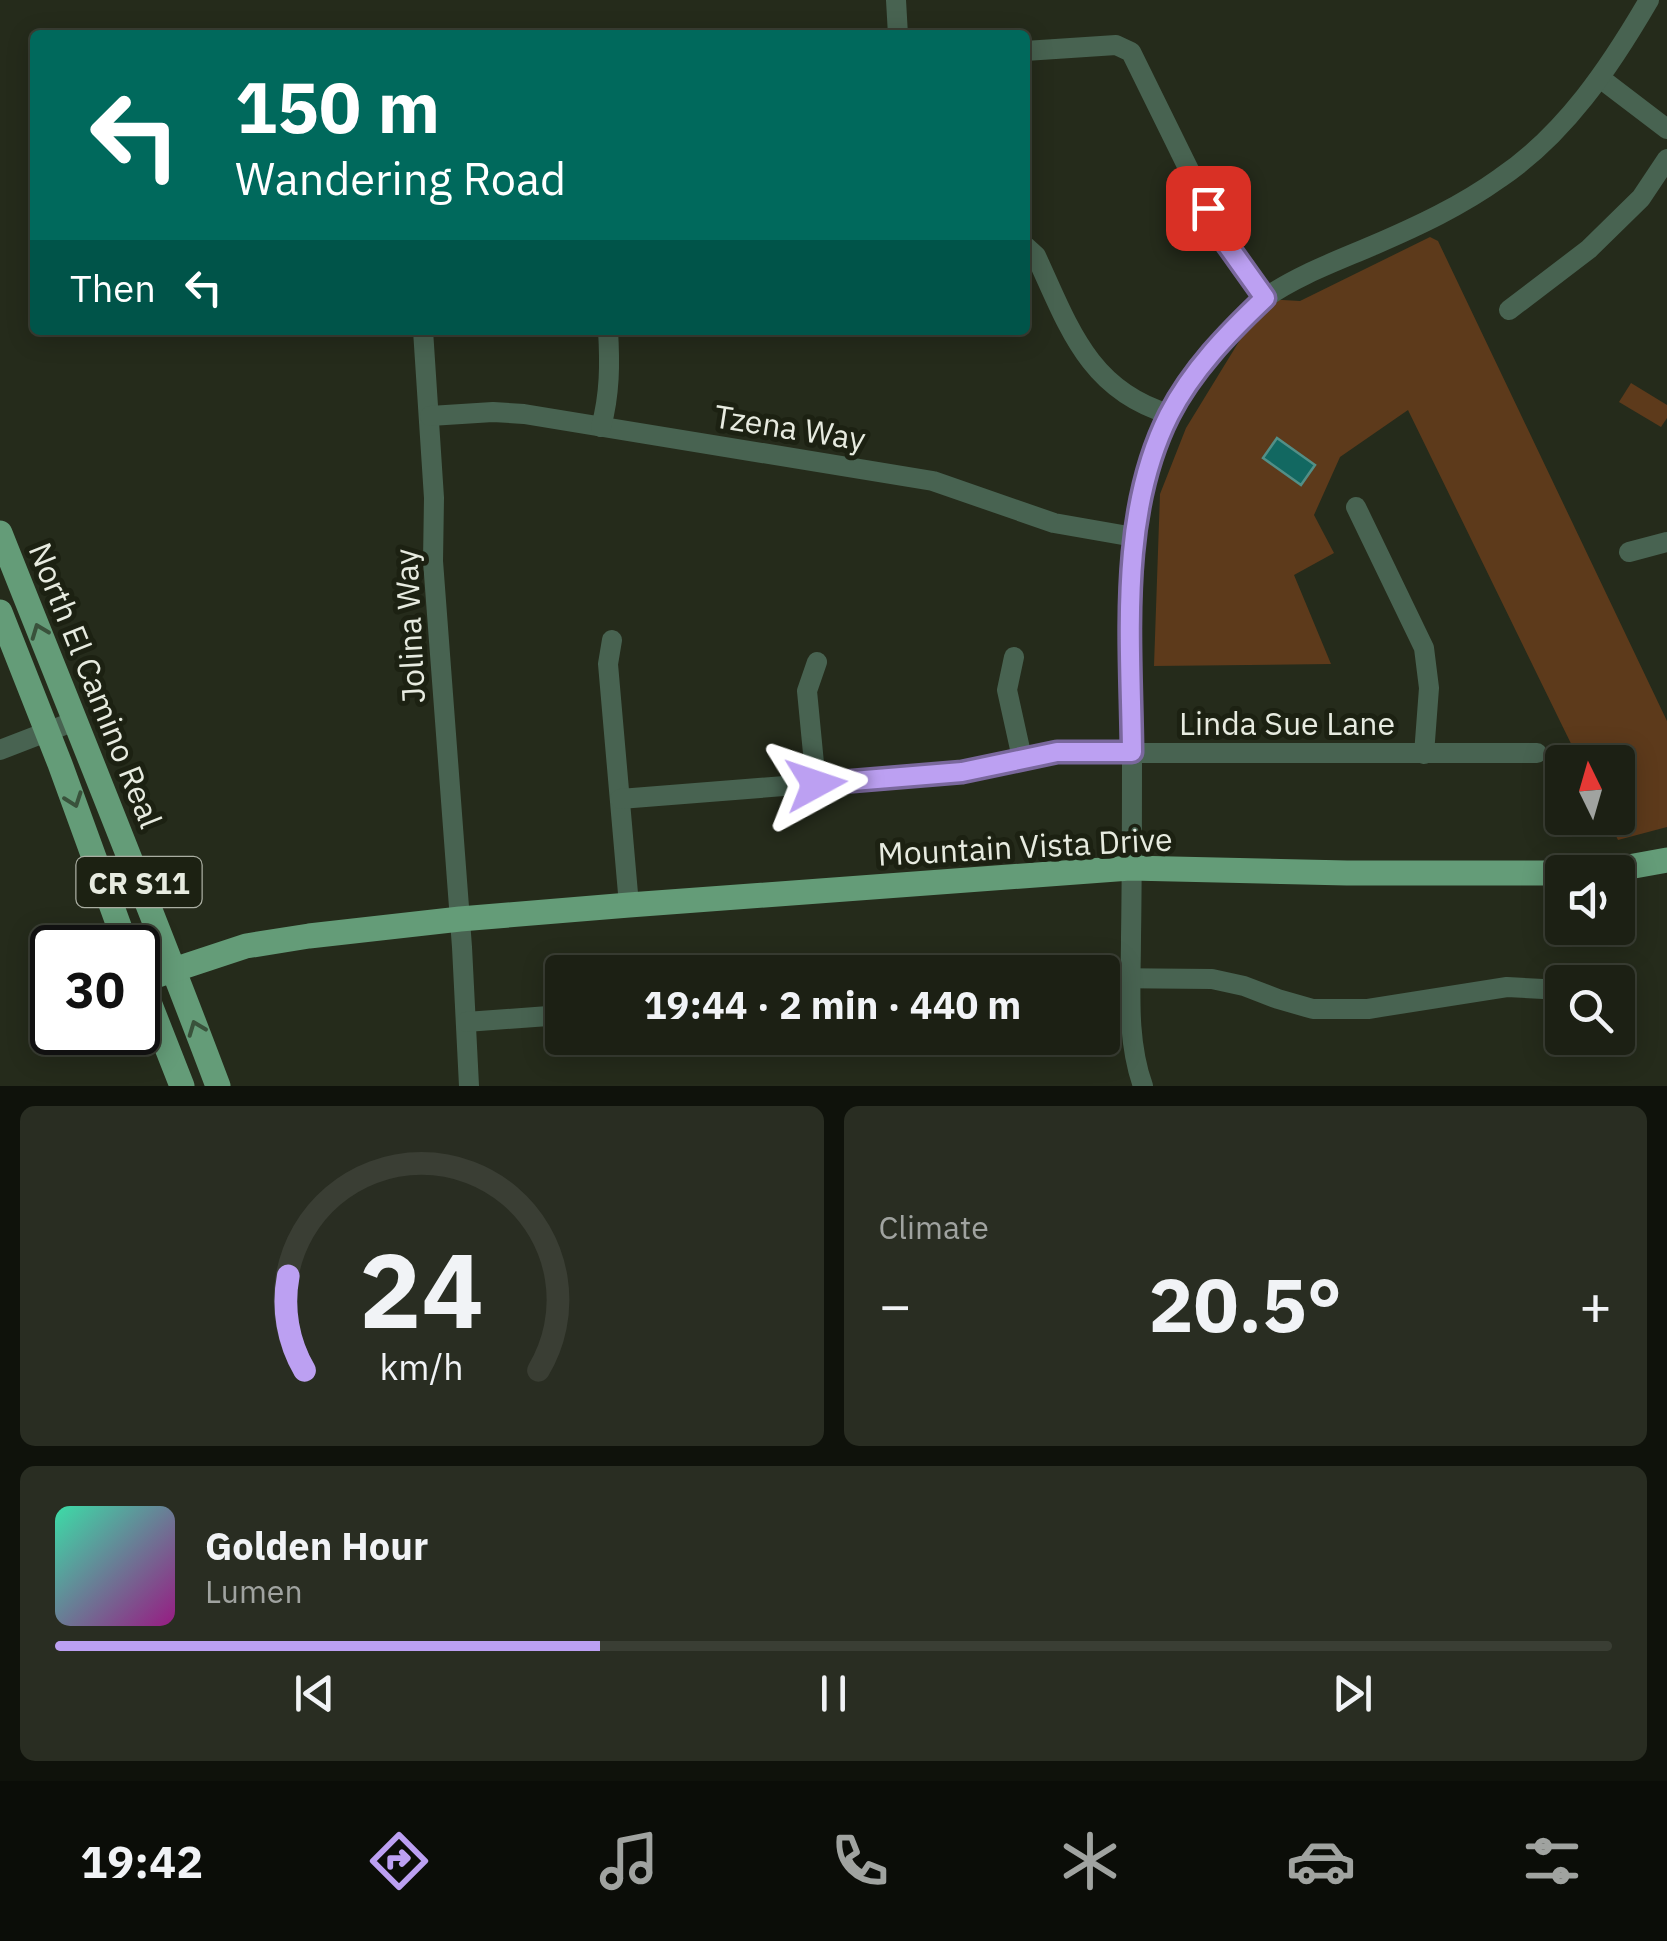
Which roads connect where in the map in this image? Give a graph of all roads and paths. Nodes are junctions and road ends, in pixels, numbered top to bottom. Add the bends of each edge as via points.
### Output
1 (896, 0) edge
2 (1648, 0) edge
3 (898, 30) edge
4 (1030, 51) edge
5 (1600, 78) junction
6 (1667, 129) edge
7 (1667, 160) edge
8 (1030, 251) edge
9 (1265, 298) junction
10 (1508, 310) dead end
11 (423, 335) edge
12 (608, 335) edge
13 (1169, 414) junction
14 (430, 416) junction
15 (601, 427) junction
16 (1356, 507) dead end
17 (0, 532) edge
18 (1134, 537) junction
19 (1667, 542) edge
20 (1629, 552) dead end
21 (0, 612) edge
22 (612, 640) dead end
23 (1014, 657) dead end
24 (817, 662) dead end
25 (74, 721) junction
26 (47, 732) junction
27 (0, 750) edge
28 (1132, 752) junction
29 (1537, 753) dead end
30 (1424, 754) junction
31 (1022, 758) junction
32 (816, 784) junction
33 (620, 799) junction
34 (1667, 860) edge
35 (1635, 866) edge
36 (1130, 868) junction
37 (1545, 873) edge
38 (629, 905) junction
39 (460, 919) junction
40 (119, 925) edge
41 (174, 971) junction
42 (160, 974) edge
43 (1120, 978) edge
44 (1130, 978) junction
45 (1545, 989) edge
46 (545, 1016) edge
47 (466, 1022) junction
48 (160, 1031) edge
49 (182, 1086) edge
50 (218, 1086) edge
51 (469, 1086) edge
52 (1143, 1086) edge

1 - 3 street
2 - 5 street
4 - 9 street via 1116,45 1131,52 1223,239
5 - 6 street
5 - 9 street via 1552,136 1501,178 1431,220
7 - 10 street via 1641,198 1589,250
8 - 13 street via 1093,367
9 - 13 street via 1225,336
11 - 14 street, Jolina Way
12 - 15 street via 608,403
13 - 18 street via 1143,482
14 - 15 street, Tzena Way via 493,412
14 - 39 street, Jolina Way via 432,561
15 - 18 street, Tzena Way via 932,481 1054,523
16 - 30 street via 1424,648
25 -> 17 main road, North El Camino Real / CR S11
18 - 28 street
19 - 20 street
21 - 26 main road, North El Camino Real / CR S11
22 - 33 street via 608,664
23 - 31 street via 1007,690
24 - 32 street via 808,691
25 - 26 street
25 - 41 main road, North El Camino Real / CR S11
26 - 27 street
26 -> 40 main road, North El Camino Real / CR S11
28 - 30 street, Linda Sue Lane
28 - 31 street, Linda Sue Lane
28 - 36 street
29 - 30 street, Linda Sue Lane
31 - 32 street, Linda Sue Lane via 962,772
32 - 33 street, Linda Sue Lane
33 - 38 street
34 - 35 main road
36 - 37 main road, Mountain Vista Drive
36 - 38 main road, Mountain Vista Drive
36 - 44 street
38 - 39 main road, Mountain Vista Drive
39 - 41 main road, Mountain Vista Drive via 246,946
39 - 47 street, Jolina Way
41 - 42 main road, Mountain Vista Drive
50 -> 41 main road, North El Camino Real / CR S11
43 - 44 street
44 - 45 street via 1212,979 1313,1009 1368,1009 1507,986
44 - 52 street via 1132,1040
46 - 47 street
47 - 51 street, Jolina Way
48 - 49 main road

